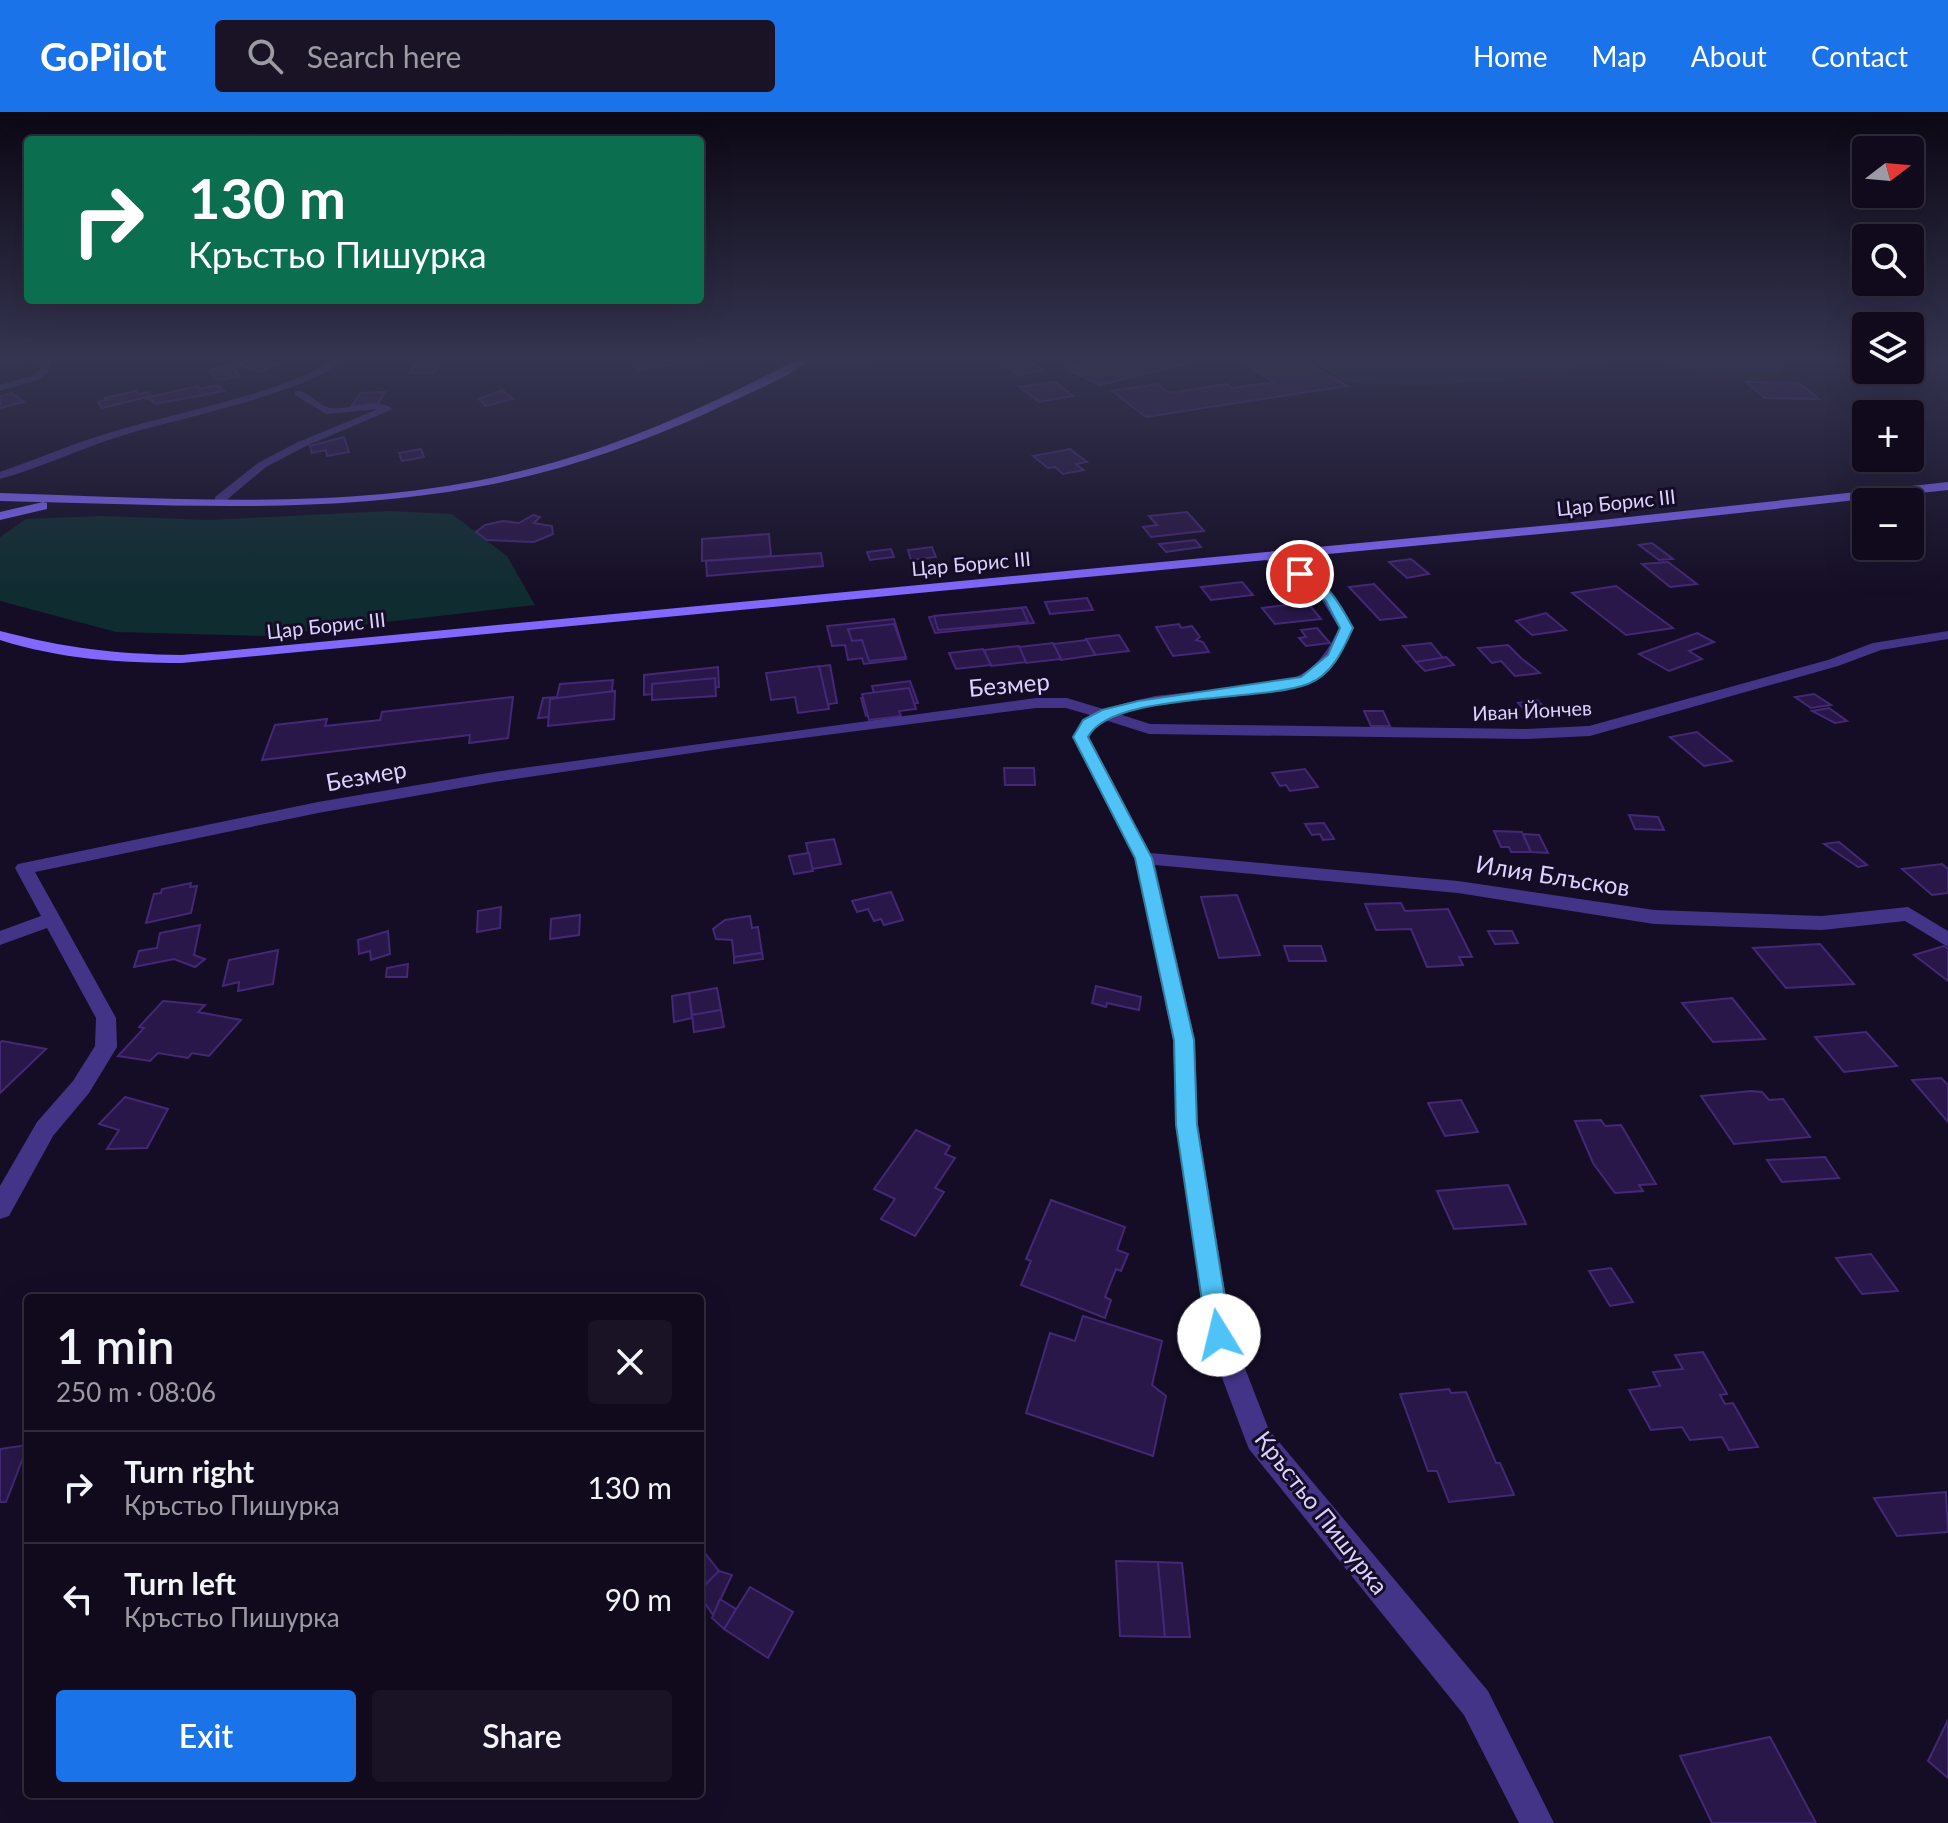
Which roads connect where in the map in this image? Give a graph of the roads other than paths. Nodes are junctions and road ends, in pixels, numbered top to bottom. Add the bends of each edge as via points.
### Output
1 (109, 437) edge
2 (320, 437) edge
3 (639, 437) edge
4 (0, 476) edge
5 (1948, 486) edge
6 (0, 497) edge
7 (80, 499) junction
8 (219, 500) junction
9 (0, 516) edge
10 (1269, 556) junction
11 (0, 635) edge
12 (1948, 635) edge
13 (1107, 713) junction
14 (1144, 858) junction
15 (52, 919) junction
16 (0, 938) edge
17 (1948, 940) edge
18 (0, 1208) edge
19 (1537, 1823) edge

1 - 4 street
2 - 8 street via 262,465
3 - 8 street via 478,484 380,496
5 - 10 street, Цар Борис III
6 - 7 street
7 - 8 street
7 - 9 street
10 - 11 street, Цар Борис III via 182,659 74,655
10 - 13 street via 1319,586 1342,615 1346,628 1333,657 1306,681
12 - 13 street, Иван Йончев via 1878,646 1590,731 1149,729
13 - 14 street, Кръстьо Пишурка via 1088,723 1081,737
13 - 15 street, Безмер via 1067,703 1021,704 715,744 300,811 24,868
14 - 17 street, Илия Блъсков via 1458,887 1654,917 1822,923 1908,914
14 - 19 street, Кръстьо Пишурка via 1184,1040 1187,1125 1219,1335 1259,1439 1476,1703
15 - 16 street
15 - 18 street, Безмер via 106,1018 106,1047 45,1129

